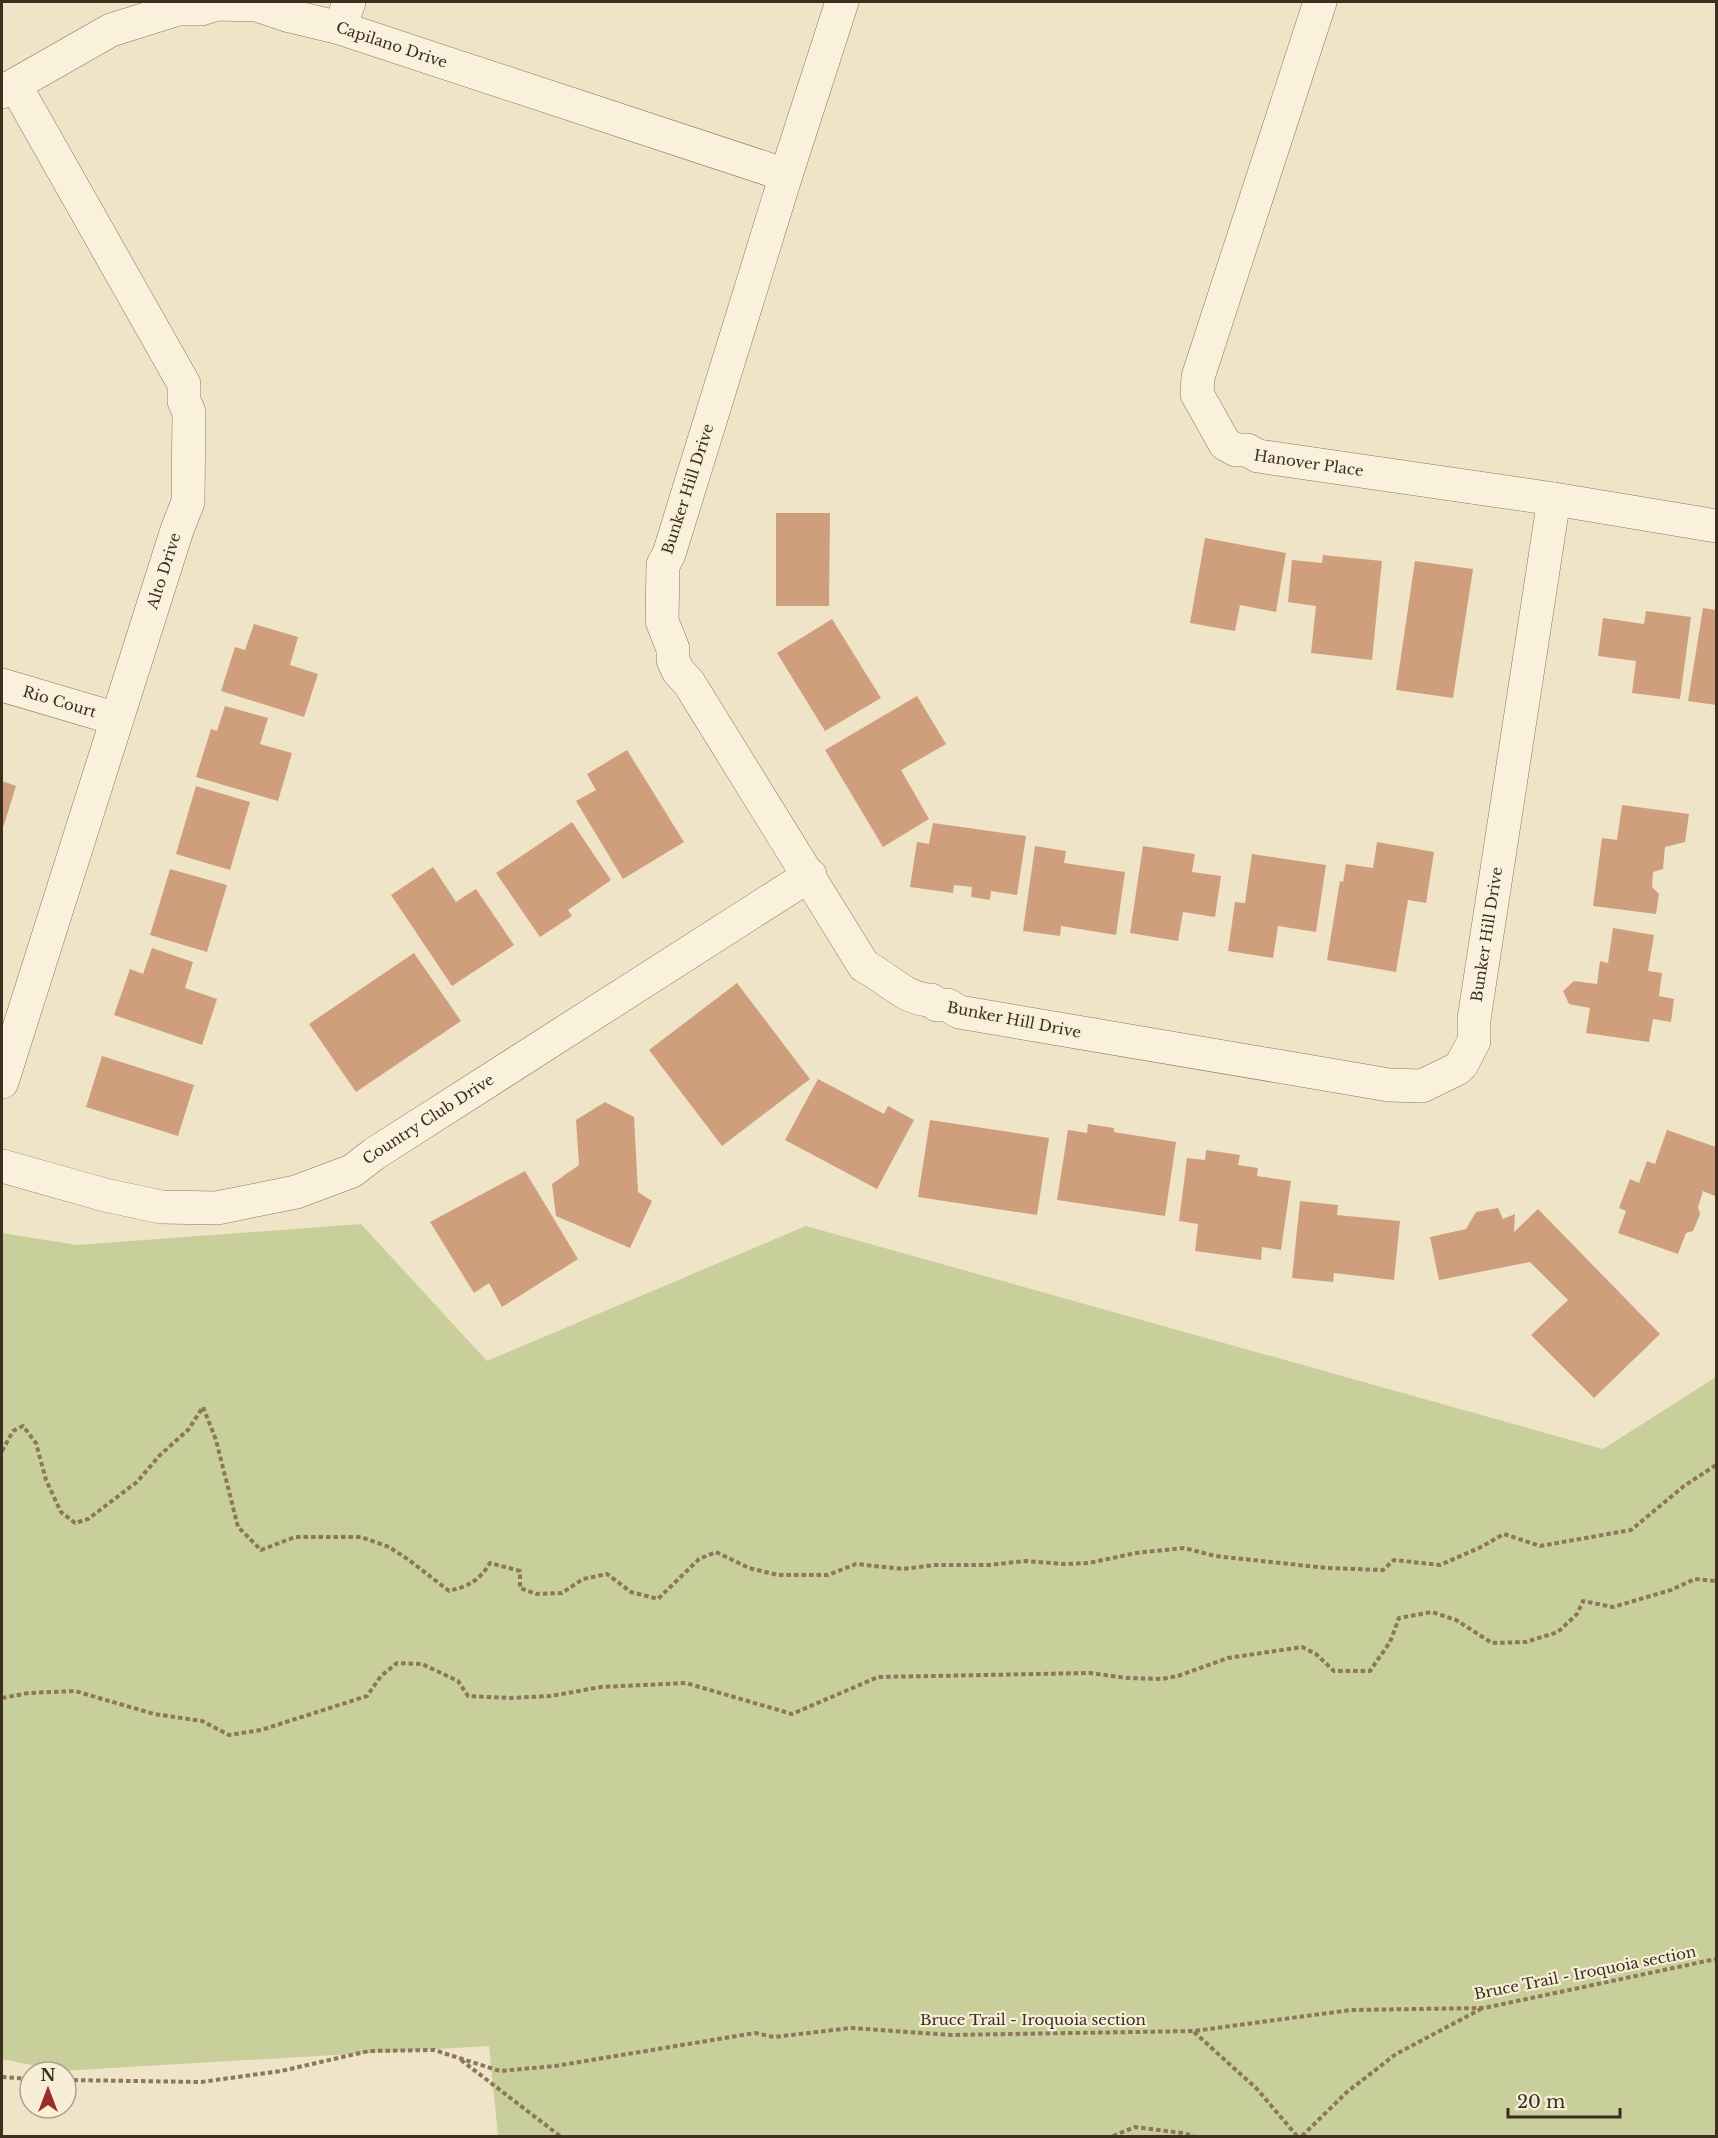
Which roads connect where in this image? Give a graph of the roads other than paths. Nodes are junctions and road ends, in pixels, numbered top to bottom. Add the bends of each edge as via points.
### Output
1 (842, 2) edge
2 (1320, 2) edge
3 (345, 15) edge
4 (8, 88) edge
5 (786, 175) junction
6 (1554, 499) junction
7 (1716, 526) edge
8 (2, 685) edge
9 (117, 719) junction
10 (810, 875) junction
11 (2, 1082) edge
12 (2, 1166) edge

1 - 5 street, Bunker Hill Drive
2 - 6 street, Hanover Place via 1198,377 1197,393 1225,444 1236,450
3 - 4 street, Capilano Drive via 290,16 257,5 178,9 111,30
3 - 5 street, Capilano Drive
4 - 9 street, Alto Drive via 184,384 189,412 188,502
5 - 10 street, Bunker Hill Drive via 663,565 662,621 678,671
6 - 7 street, Hanover Place
6 - 10 street, Bunker Hill Drive via 1474,1019 1474,1041 1457,1069 1422,1086 1389,1085 959,1012 948,1005 920,1000 864,966
8 - 9 street, Rio Court
9 - 11 street, Alto Drive
10 - 12 street, Country Club Drive via 352,1171 296,1192 217,1208 161,1207

